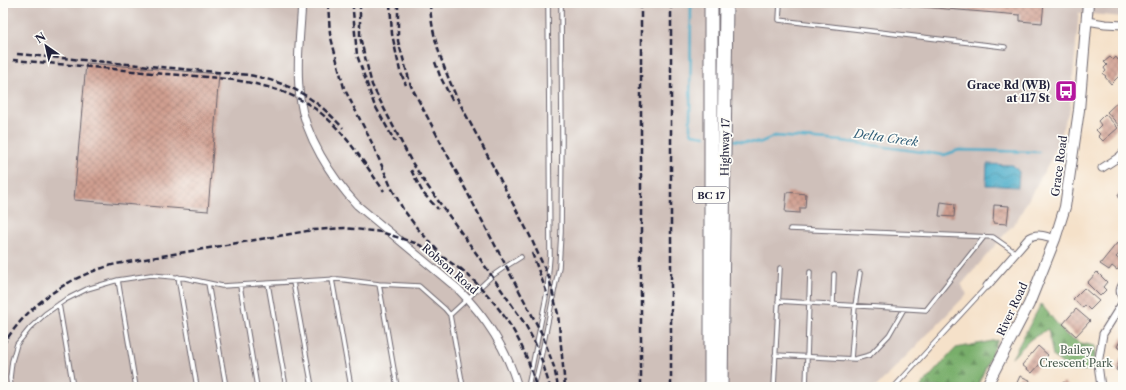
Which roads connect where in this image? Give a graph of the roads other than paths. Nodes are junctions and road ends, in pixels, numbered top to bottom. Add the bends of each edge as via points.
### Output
1 (302, 3) edge
2 (548, 3) edge
3 (561, 3) edge
4 (711, 3) edge
5 (726, 3) edge
6 (780, 3) edge
7 (1088, 3) edge
8 (1087, 21) junction
9 (1123, 25) edge
10 (1005, 47) dead end
11 (1123, 153) edge
12 (1102, 168) dead end
13 (790, 229) dead end
14 (984, 237) junction
15 (1055, 239) junction
16 (1016, 253) junction
17 (521, 257) dead end
18 (780, 268) dead end
19 (810, 272) dead end
20 (860, 273) dead end
21 (834, 274) dead end
22 (178, 277) junction
23 (332, 279) junction
24 (118, 280) junction
25 (293, 282) junction
26 (208, 283) junction
27 (268, 284) junction
28 (379, 284) junction
29 (1123, 284) edge
30 (240, 286) junction
31 (987, 286) joint
32 (468, 299) junction
33 (1123, 299) edge
34 (778, 302) junction
35 (1123, 302) edge
36 (809, 303) junction
37 (59, 304) junction
38 (833, 305) junction
39 (855, 306) junction
40 (904, 309) junction
41 (450, 315) junction
42 (775, 355) junction
43 (807, 357) junction
44 (851, 359) junction
45 (11, 387) edge
46 (73, 387) edge
47 (136, 387) edge
48 (197, 387) edge
49 (226, 387) edge
50 (257, 387) edge
51 (286, 387) edge
52 (312, 387) edge
53 (351, 387) edge
54 (397, 387) edge
55 (463, 387) edge
56 (518, 387) edge
57 (528, 387) edge
58 (534, 387) edge
59 (711, 387) edge
60 (721, 387) edge
61 (774, 387) edge
62 (806, 387) edge
63 (894, 387) edge
64 (986, 387) edge
65 (1101, 387) edge

1 - 32 street, Robson Road via 299,48 300,99 309,130 322,159 347,195
2 - 57 lane via 550,256 547,292
3 - 58 lane via 562,141 559,267
4 - 59 highway, Highway 17 / BC 17
5 - 60 highway, Highway 17 / BC 17
6 - 10 lane via 780,20
7 - 8 street, Grace Road
8 - 9 street
8 - 15 street, Grace Road via 1079,110 1065,207
11 - 12 street
13 - 14 lane
14 - 16 lane via 993,237
14 - 40 lane via 926,310
15 - 16 street via 1031,236
15 - 64 street, River Road via 1029,304
16 - 31 street
17 - 32 lane via 492,276
18 - 34 lane
19 - 36 lane
20 - 39 lane
21 - 38 lane
22 - 24 lane via 151,275
22 - 26 lane
22 - 48 lane
23 - 25 lane
23 - 28 lane
23 - 53 lane
24 - 37 lane via 87,289
24 - 47 lane
25 - 27 lane
25 - 52 lane
26 - 30 lane
26 - 49 lane
27 - 30 lane
27 - 51 lane
28 - 41 lane via 419,286
28 - 54 lane
29 - 33 street via 1120,292
30 - 50 lane
31 - 63 lane
32 - 41 lane
32 - 56 street, Robson Road via 502,348
34 - 36 lane
34 - 42 lane
35 - 65 street via 1103,334 1098,364
36 - 38 lane
36 - 43 lane
37 - 45 lane via 30,328 18,344 12,361
37 - 46 lane
38 - 39 lane
39 - 40 lane
39 - 44 lane
40 - 44 lane via 889,335 870,355
41 - 55 lane
42 - 43 lane
42 - 61 lane
43 - 44 lane
43 - 62 lane

